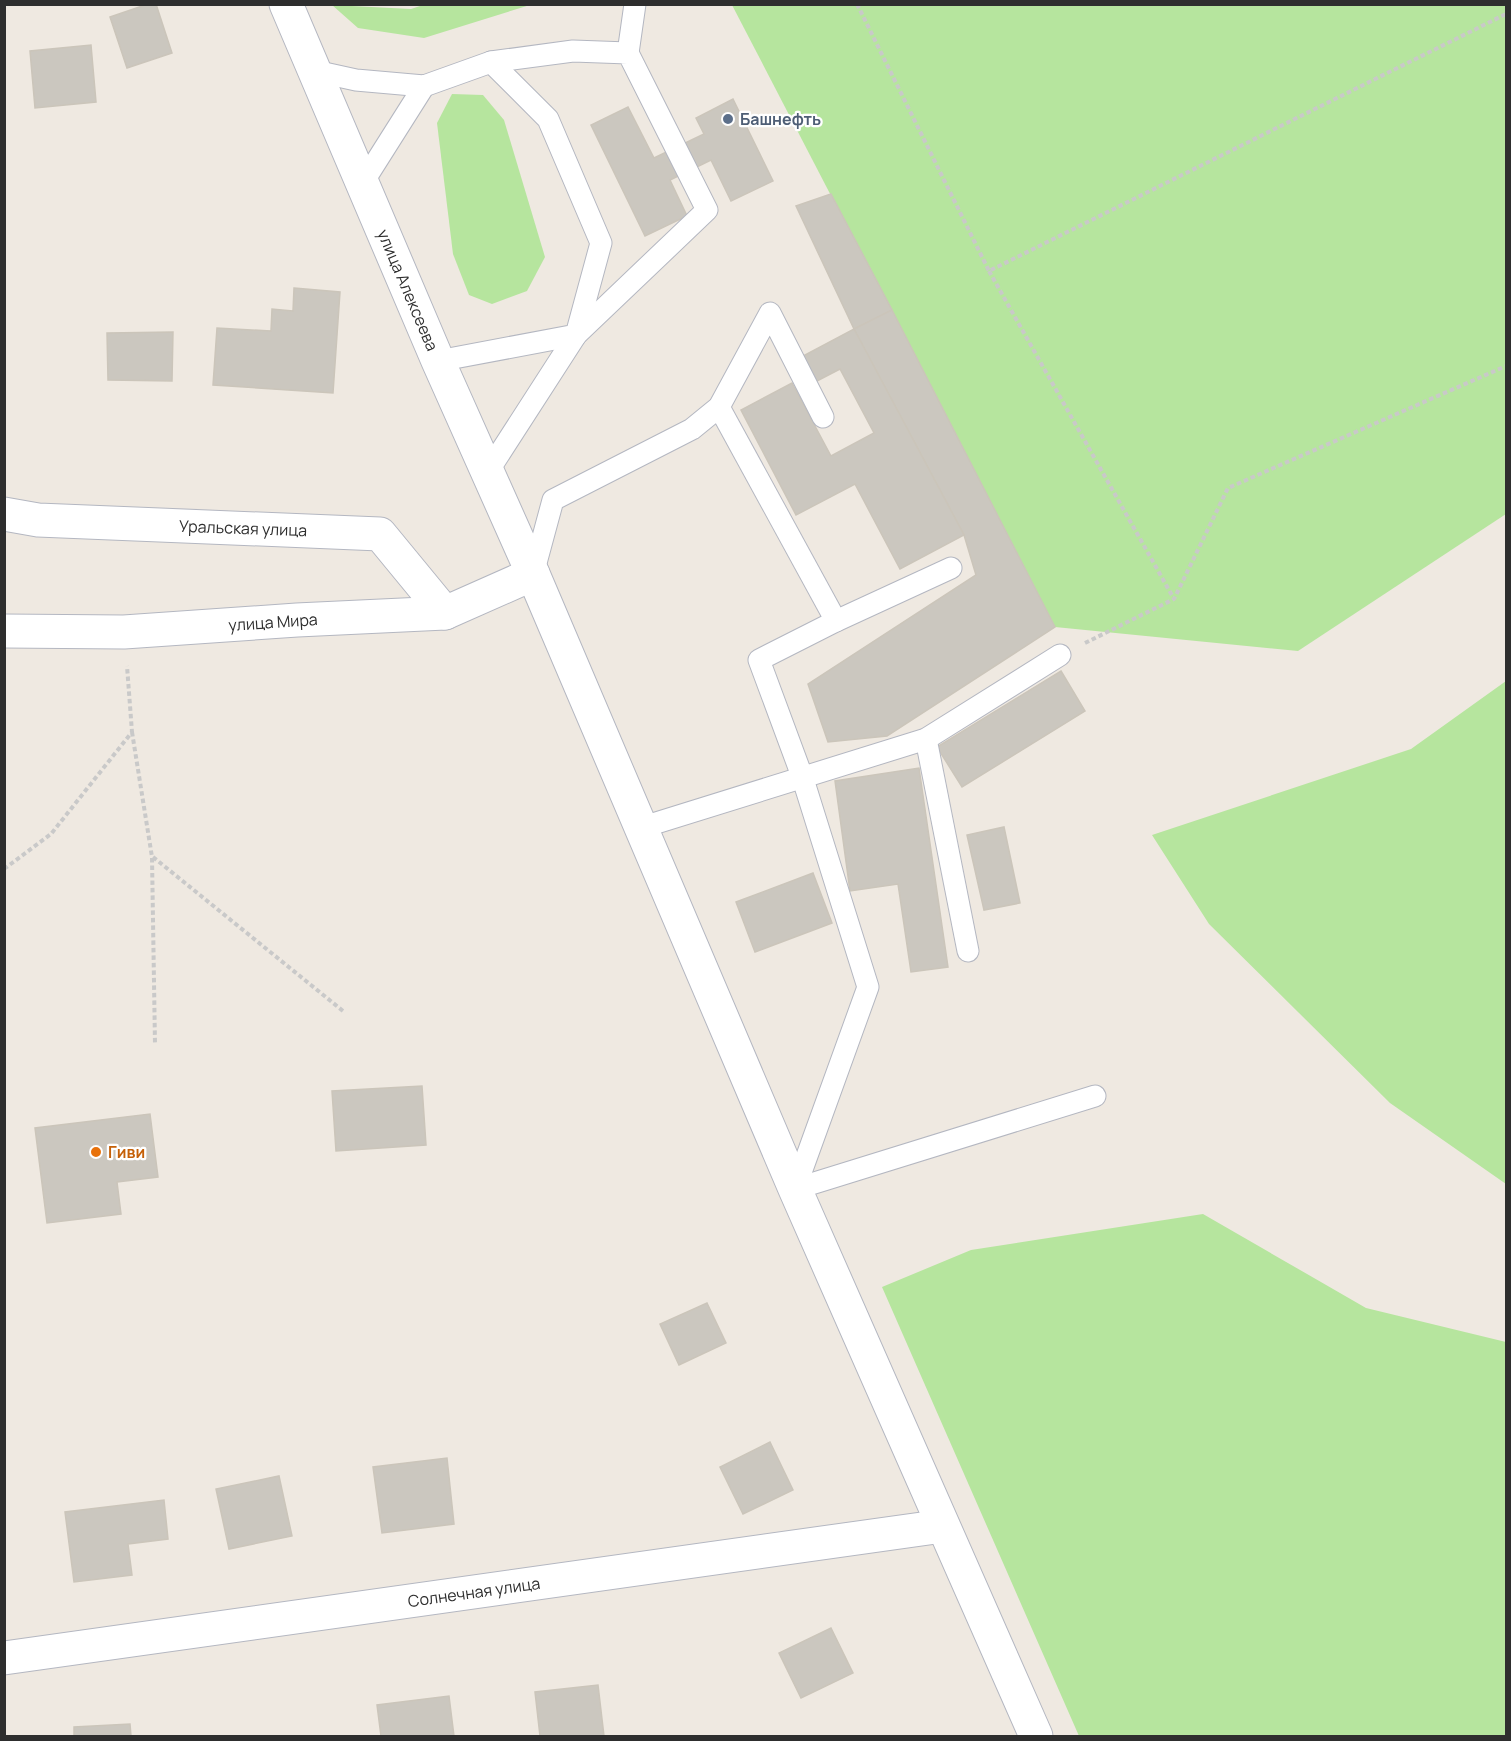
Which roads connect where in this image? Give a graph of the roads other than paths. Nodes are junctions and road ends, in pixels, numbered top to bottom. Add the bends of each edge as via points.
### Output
1 (286, 4) edge
2 (636, 4) edge
3 (628, 53) junction
4 (491, 62) junction
5 (315, 71) junction
6 (424, 86) junction
7 (362, 183) junction
8 (576, 335) junction
9 (438, 361) junction
10 (718, 407) junction
11 (823, 417) dead end
12 (488, 473) junction
13 (4, 513) edge
14 (951, 568) dead end
15 (533, 574) junction
16 (445, 612) junction
17 (836, 621) junction
18 (4, 632) edge
19 (1060, 655) road end
20 (926, 739) junction
21 (802, 776) junction
22 (640, 828) junction
23 (968, 951) dead end
24 (1095, 1096) dead end
25 (795, 1189) junction
26 (943, 1526) junction
27 (4, 1658) edge
28 (1035, 1737) edge

1 - 5 main road, улица Алексеева
2 - 3 lane
3 - 4 lane via 573,51
3 - 8 lane via 707,210
4 - 6 lane
4 - 8 lane via 548,118 601,243
5 - 6 lane via 356,80
5 - 7 main road, улица Алексеева
6 - 7 lane
7 - 9 main road, улица Алексеева
8 - 9 lane
8 - 12 lane
9 - 12 main road, улица Алексеева
10 - 11 lane via 770,313
10 - 15 lane via 692,429 553,500
10 - 17 lane
12 - 15 main road, улица Алексеева
13 - 16 main road, Уральская улица via 38,520 380,534
14 - 17 lane
15 - 16 main road, улица Мира
15 - 22 main road, улица Алексеева
16 - 18 main road, улица Мира via 124,632
17 - 21 lane via 759,660
19 - 20 lane
20 - 21 lane
20 - 23 lane
21 - 22 lane
21 - 25 lane via 868,987
22 - 25 main road, улица Алексеева
24 - 25 lane
25 - 26 main road, улица Алексеева
26 - 27 main road, Солнечная улица
26 - 28 main road, улица Алексеева

